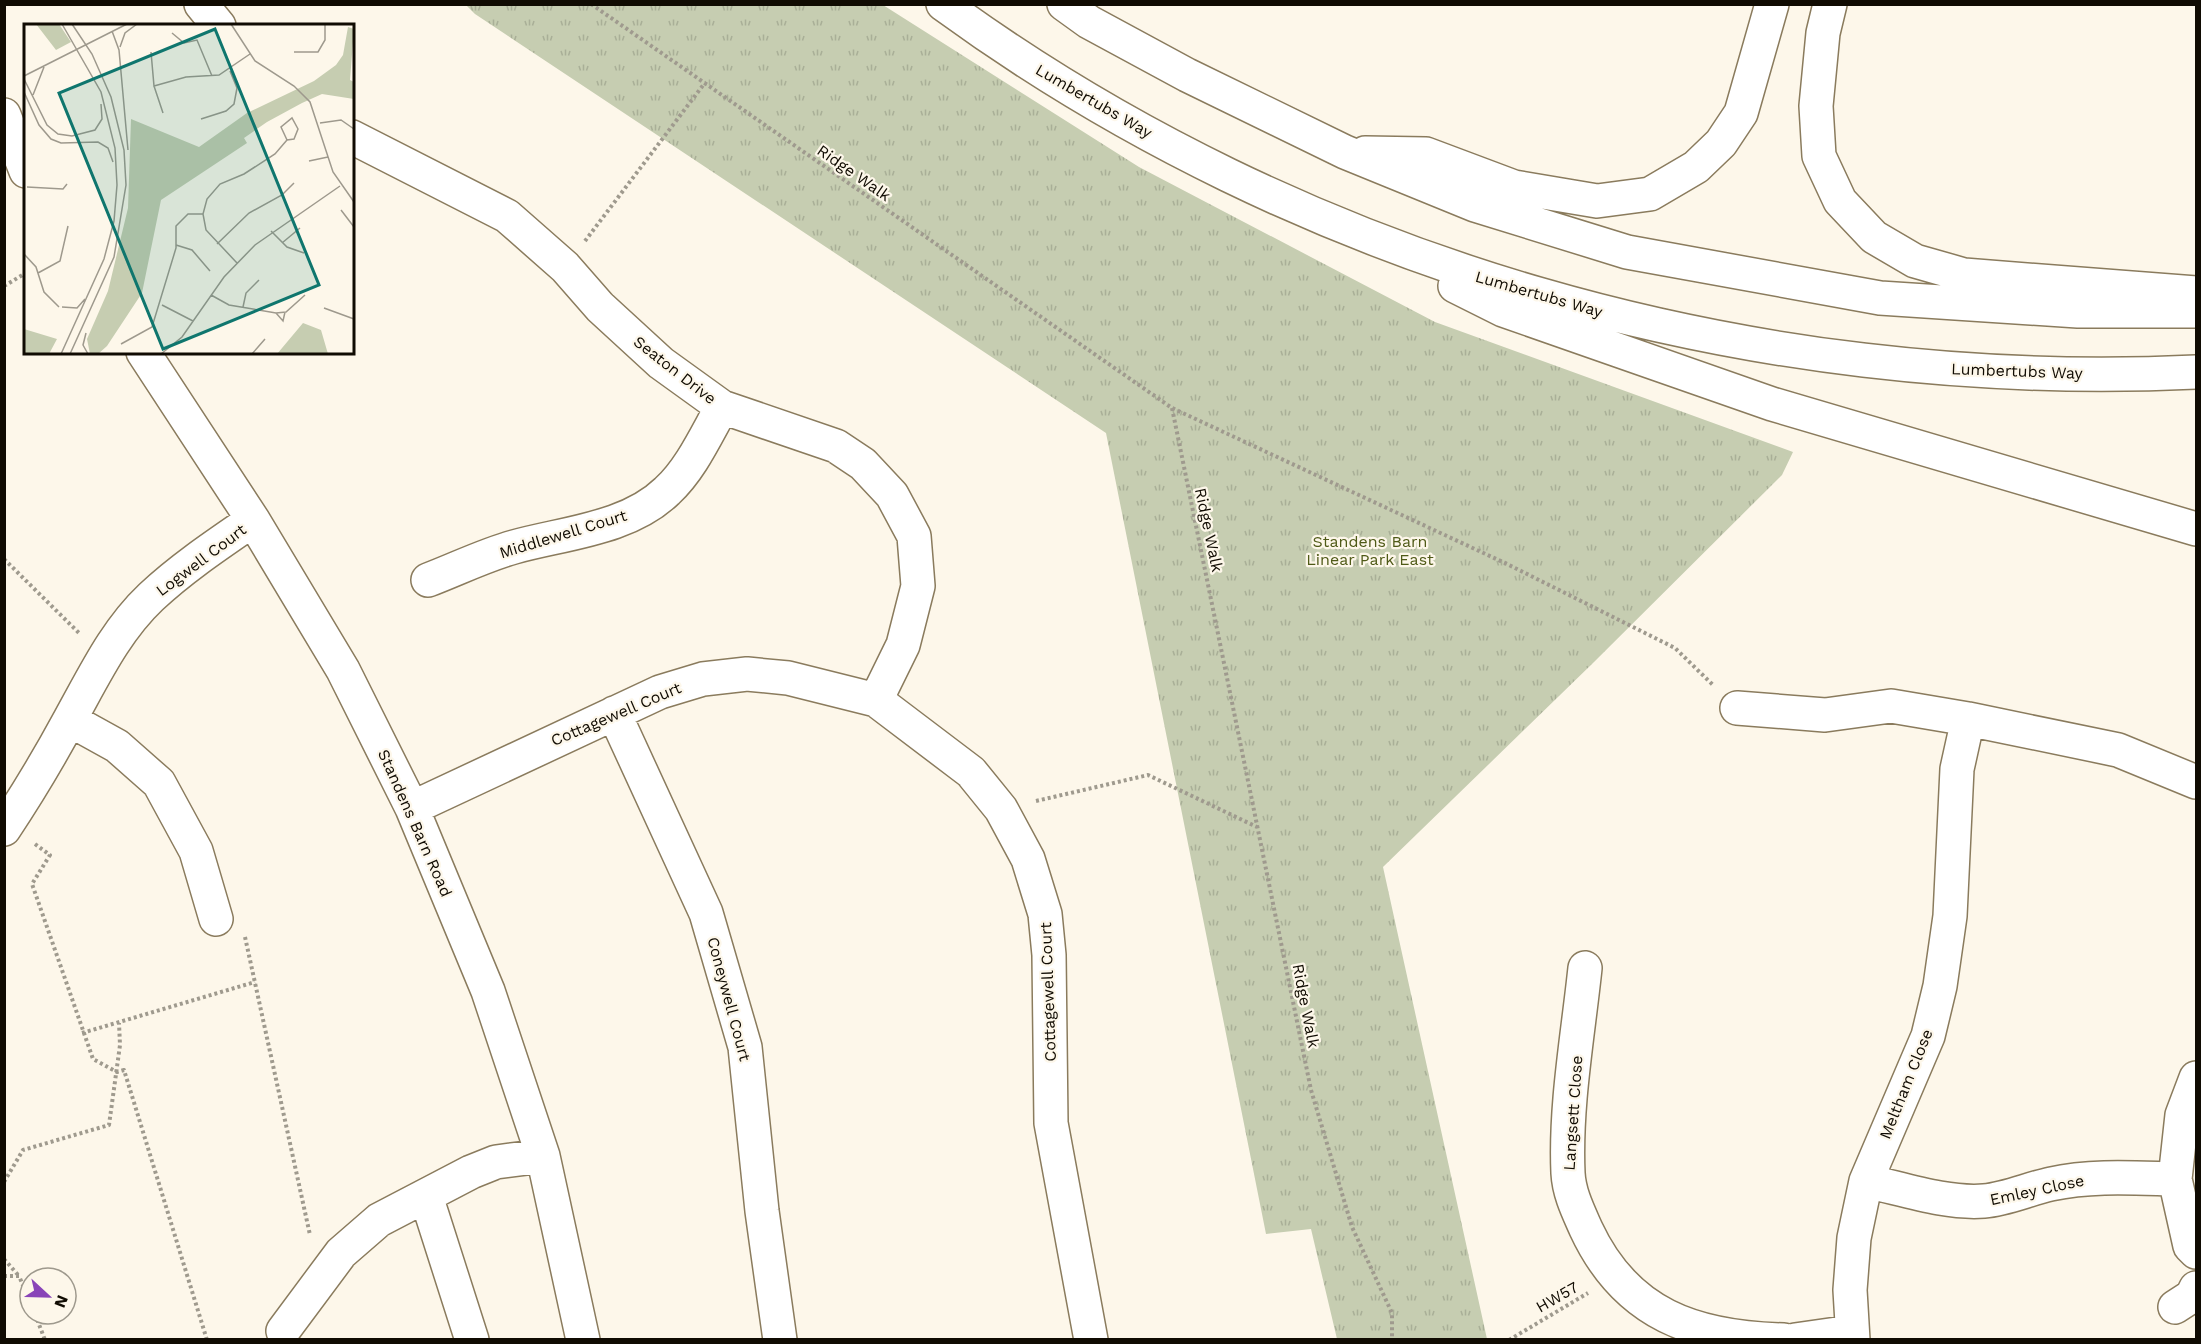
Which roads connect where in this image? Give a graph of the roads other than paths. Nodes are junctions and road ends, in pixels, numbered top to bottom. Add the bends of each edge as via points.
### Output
1 (201, 4) edge
2 (943, 4) edge
3 (1064, 4) edge
4 (1772, 4) edge
5 (1830, 4) edge
6 (217, 24) edge
7 (4, 115) edge
8 (354, 138) edge
9 (1345, 152) junction
10 (24, 166) edge
11 (1322, 218) junction
12 (2196, 293) edge
13 (2196, 311) edge
14 (144, 354) edge
15 (2196, 372) edge
16 (722, 407) junction
17 (254, 520) junction
18 (2196, 529) edge
19 (428, 579) dead end
20 (876, 700) junction
21 (1737, 708) road end
22 (614, 713) junction
23 (1968, 719) junction
24 (70, 720) junction
25 (2196, 782) edge
26 (412, 808) junction
27 (6, 827) edge
28 (216, 919) road end
29 (1585, 968) dead end
30 (2196, 1078) edge
31 (543, 1156) junction
32 (2175, 1179) junction
33 (1866, 1181) junction
34 (426, 1196) junction
35 (2196, 1252) edge
36 (283, 1331) dead end
37 (1852, 1336) edge
38 (472, 1340) edge
39 (583, 1340) edge
40 (780, 1340) edge
41 (1091, 1340) edge
42 (1784, 1340) edge
43 (1795, 1340) edge

1 - 6 main road
2 - 11 main road, Lumbertubs Way via 1003,48 1170,146
3 - 9 main road via 1089,22 1187,75
4 - 9 main road via 1741,112 1721,143 1695,166 1650,194 1597,201 1514,187 1426,154
5 - 12 main road via 1816,106 1819,156 1840,201 1874,237 1915,261 1964,275
7 - 10 main road
8 - 16 main road, Seaton Drive via 507,216 565,267 600,307 661,363
9 - 13 main road via 1475,205 1627,252 1880,298 2078,311
11 - 15 main road, Lumbertubs Way via 1466,273 1580,307 1729,340 1884,363 2016,373
11 - 18 main road via 1503,310 1635,358 1772,404
14 - 17 main road, Standens Barn Road
16 - 19 main road, Middlewell Court via 668,491 643,509 612,522 511,548
16 - 20 main road, Seaton Drive via 836,446 854,458 892,495 914,536 918,586 903,645
17 - 24 main road, Logwell Court via 150,598 103,657
17 - 26 main road, Standens Barn Road via 343,670
20 - 22 main road, Cottagewell Court via 788,678 747,674 671,689
20 - 41 main road, Cottagewell Court via 971,772 1001,809 1028,859 1045,914 1049,955 1051,1123
21 - 23 main road via 1825,715 1891,706
22 - 26 main road, Cottagewell Court
22 - 40 main road, Coneywell Court via 706,913 745,1047
23 - 25 main road via 2118,750
23 - 33 main road, Meltham Close via 1957,769 1950,916 1940,986 1928,1036
24 - 27 main road, Logwell Court
24 - 28 main road via 117,746 159,783 196,850
26 - 31 main road, Standens Barn Road via 488,991
29 - 42 main road, Langsett Close via 1568,1133 1568,1175 1575,1205 1599,1257 1664,1316 1700,1331
30 - 32 main road via 2182,1115
31 - 34 main road via 496,1162
31 - 39 main road, Standens Barn Road
32 - 33 main road, Emley Close via 2089,1178 1982,1201 1945,1198
32 - 35 main road via 2190,1246
33 - 37 main road, Meltham Close via 1854,1238
34 - 36 main road via 379,1220 341,1253
34 - 38 main road
37 - 43 main road

